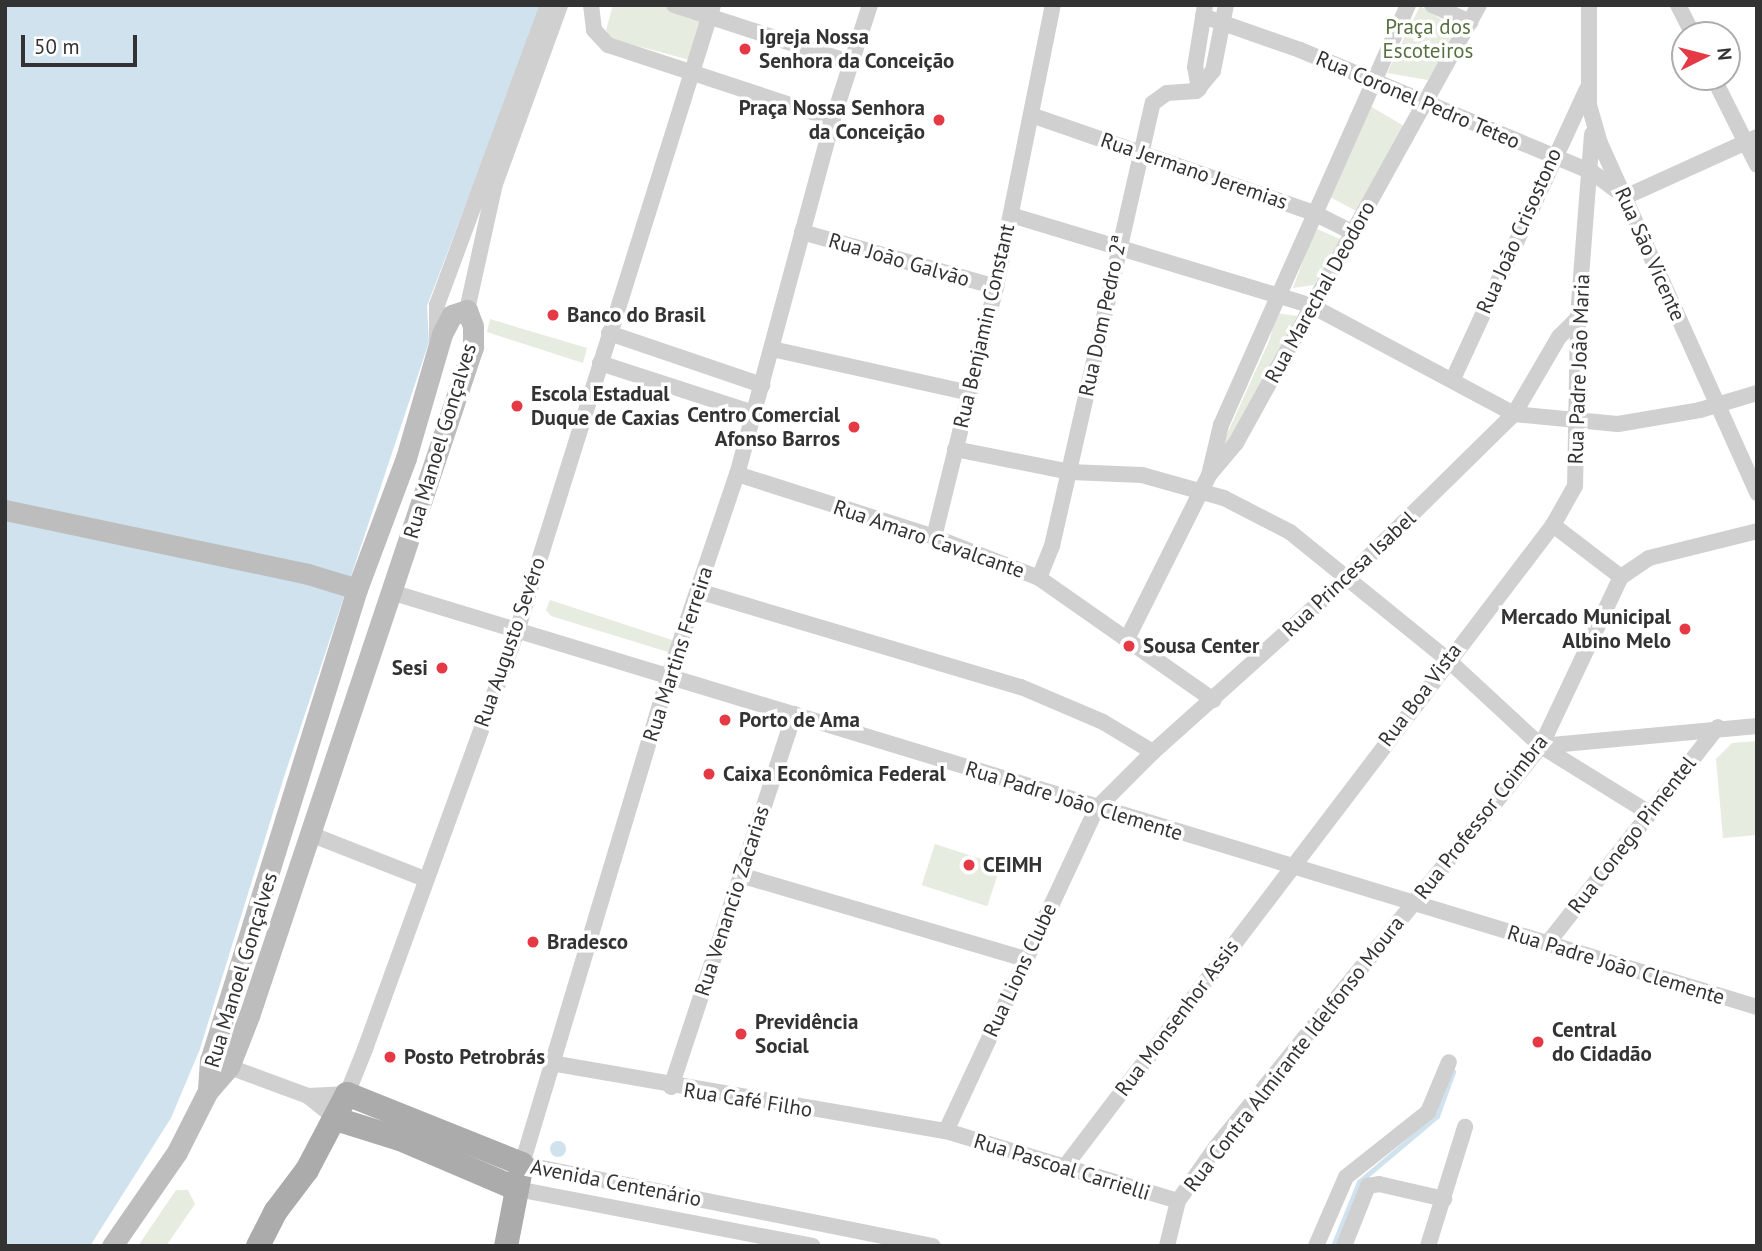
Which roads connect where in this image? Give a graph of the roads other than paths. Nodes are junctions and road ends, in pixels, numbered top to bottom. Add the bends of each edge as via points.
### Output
1 (548, 5) edge
2 (560, 5) edge
3 (591, 5) edge
4 (674, 5) edge
5 (870, 5) edge
6 (1053, 5) edge
7 (1408, 5) edge
8 (1432, 5) edge
9 (1479, 5) edge
10 (1589, 5) edge
11 (1678, 5) edge
12 (711, 11) edge
13 (1204, 11) edge
14 (1225, 13) edge
15 (1686, 21) edge
16 (1470, 22) junction
17 (852, 63) junction
18 (692, 73) junction
19 (1375, 84) junction
20 (1589, 85) junction
21 (1199, 89) junction
22 (1721, 91) edge
23 (1422, 103) junction
24 (1031, 116) junction
25 (833, 119) junction
26 (1592, 121) junction
27 (1751, 140) edge
28 (1140, 151) junction
29 (1552, 156) junction
30 (1757, 165) edge
31 (1591, 172) junction
32 (1625, 197) junction
33 (1314, 213) junction
34 (1011, 215) junction
35 (802, 232) junction
36 (1354, 233) junction
37 (1118, 246) junction
38 (996, 287) junction
39 (1280, 297) junction
40 (1310, 305) junction
41 (467, 310) junction
42 (1578, 318) junction
43 (609, 332) junction
44 (772, 349) junction
45 (600, 363) junction
46 (1453, 379) junction
47 (762, 385) junction
48 (970, 393) junction
49 (1757, 393) edge
50 (1717, 406) junction
51 (754, 414) junction
52 (1514, 414) junction
53 (1578, 424) junction
54 (955, 449) junction
55 (1070, 472) junction
56 (737, 474) junction
57 (1209, 475) junction
58 (1201, 491) junction
59 (1757, 493) edge
60 (5, 510) edge
61 (1553, 525) junction
62 (1757, 531) edge
63 (377, 536) junction
64 (934, 537) junction
65 (1039, 578) junction
66 (1621, 578) junction
67 (1346, 579) junction
68 (352, 588) junction
69 (698, 591) junction
70 (391, 592) junction
71 (517, 631) junction
72 (1128, 637) junction
73 (1447, 659) junction
74 (669, 675) junction
75 (323, 700) junction
76 (1213, 700) junction
77 (351, 713) junction
78 (794, 714) junction
79 (1757, 726) edge
80 (1718, 727) junction
81 (1541, 746) junction
82 (1153, 752) junction
83 (1096, 809) junction
84 (1649, 813) junction
85 (310, 835) junction
86 (1290, 867) junction
87 (740, 875) junction
88 (425, 880) junction
89 (262, 897) junction
90 (1412, 905) junction
91 (285, 909) junction
92 (1547, 944) junction
93 (1025, 960) junction
94 (1757, 1007) edge
95 (1449, 1062) dead end
96 (219, 1063) junction
97 (551, 1063) junction
98 (671, 1087) junction
99 (347, 1094) junction
100 (308, 1096) junction
101 (336, 1119) junction
102 (1465, 1127) dead end
103 (946, 1131) junction
104 (522, 1164) junction
105 (1063, 1169) junction
106 (517, 1189) junction
107 (1444, 1199) junction
108 (1178, 1201) junction
109 (783, 1216) junction
110 (780, 1239) junction
111 (111, 1246) edge
112 (258, 1246) edge
113 (506, 1246) edge
114 (813, 1246) edge
115 (933, 1246) edge
116 (1167, 1246) edge
117 (1316, 1246) edge
118 (1344, 1246) edge
119 (1428, 1246) edge

1 - 63 street via 437,305 438,335 376,523
2 - 41 street, Rua Manoel Gonçalves via 495,184
3 - 18 street via 598,38
4 - 12 street
5 - 17 street, Rua Martins Ferreira
6 - 24 street, Rua Benjamin Constant
7 - 19 street, Rua Marechal Deodoro
8 - 16 street
9 - 16 street, Rua Marechal Deodoro
10 - 20 street, Rua São Vicente
11 - 15 street
12 - 17 street
12 - 18 street, Rua Augusto Sevéro
13 - 14 street, Rua Coronel Pedro Teteo
13 - 21 street via 1195,67
14 - 19 street, Rua Coronel Pedro Teteo
14 - 21 street via 1213,71
16 - 23 street, Rua Marechal Deodoro
17 - 25 street, Rua Martins Ferreira
18 - 25 street
18 - 43 street, Rua Augusto Sevéro
19 - 23 street, Rua Coronel Pedro Teteo
19 - 33 street, Rua Marechal Deodoro
20 - 26 street, Rua São Vicente
20 - 29 street, Rua João Crisostono
21 - 28 street, Rua Dom Pedro 2ª via 1167,93 1153,103
22 - 27 street
23 - 29 street, Rua Coronel Pedro Teteo
23 - 36 street, Rua Marechal Deodoro
24 - 28 street, Rua Jermano Jeremias
24 - 34 street, Rua Benjamin Constant
25 - 35 street, Rua Martins Ferreira
26 - 31 street, Rua Padre João Maria
26 - 32 street, Rua São Vicente
27 - 30 street
27 - 32 street
28 - 33 street, Rua Jermano Jeremias
28 - 37 street, Rua Dom Pedro 2ª
29 - 31 street, Rua Coronel Pedro Teteo
29 - 46 street, Rua João Crisostono
31 - 32 street, Rua Coronel Pedro Teteo
31 - 42 street, Rua Padre João Maria
32 - 50 street, Rua São Vicente
33 - 36 street, Rua Jermano Jeremias
33 - 39 street, Rua Marechal Deodoro
34 - 37 street
34 - 38 street, Rua Benjamin Constant
35 - 38 street, Rua João Galvão
35 - 44 street, Rua Martins Ferreira
36 - 40 street, Rua Marechal Deodoro
37 - 39 street
37 - 55 street, Rua Dom Pedro 2ª
38 - 48 street, Rua Benjamin Constant
39 - 40 street
39 - 57 street, Rua Marechal Deodoro via 1213,446
40 - 46 street
40 - 57 street, Rua Marechal Deodoro via 1236,443
41 - 63 street, Rua Manoel Gonçalves via 452,315 442,334 406,458
41 - 70 street, Rua Manoel Gonçalves via 473,346
42 - 52 street, Rua Princesa Isabel via 1559,337
42 - 53 street, Rua Padre João Maria
43 - 45 street, Rua Augusto Sevéro
43 - 47 street
44 - 47 street, Rua Martins Ferreira
44 - 48 street
45 - 51 street
45 - 71 street, Rua Augusto Sevéro
46 - 52 street
47 - 51 street, Rua Martins Ferreira
48 - 54 street, Rua Benjamin Constant
49 - 50 street
50 - 53 street via 1618,424
50 - 59 street, Rua São Vicente
51 - 56 street, Rua Martins Ferreira
52 - 53 street
52 - 67 street, Rua Princesa Isabel
53 - 61 street, Rua Padre João Maria via 1575,486
54 - 55 street
54 - 64 street, Rua Benjamin Constant
55 - 58 street via 1142,475
55 - 65 street, Rua Dom Pedro 2ª
56 - 64 street, Rua Amaro Cavalcante
56 - 69 street, Rua Martins Ferreira
57 - 58 street, Rua Marechal Deodoro
58 - 67 street via 1290,532
58 - 72 street, Rua Marechal Deodoro
60 - 68 street
61 - 66 street
61 - 73 street, Rua Boa Vista
62 - 66 street via 1649,558
63 - 68 street, Rua Manoel Gonçalves
64 - 65 street, Rua Amaro Cavalcante
65 - 72 street, Rua Amaro Cavalcante
66 - 81 street, Rua Professor Coimbra
67 - 73 street
67 - 76 street, Rua Princesa Isabel
68 - 75 street, Rua Manoel Gonçalves
69 - 74 street, Rua Martins Ferreira
69 - 82 street via 1021,687 1103,722
70 - 71 street, Rua Padre João Clemente
70 - 77 street, Rua Manoel Gonçalves
71 - 74 street, Rua Padre João Clemente
71 - 88 street, Rua Augusto Sevéro
72 - 76 street, Rua Amaro Cavalcante
73 - 81 street
73 - 86 street, Rua Boa Vista
74 - 78 street, Rua Padre João Clemente
74 - 97 street, Rua Martins Ferreira
75 - 77 street
75 - 89 street, Rua Manoel Gonçalves
76 - 82 street, Rua Princesa Isabel
77 - 85 street, Rua Manoel Gonçalves
78 - 83 street, Rua Padre João Clemente
78 - 87 street, Rua Venancio Zacarias
79 - 80 street
80 - 81 street
80 - 84 street, Rua Conego Pimentel
81 - 84 street
81 - 90 street, Rua Professor Coimbra
82 - 83 street, Rua Princesa Isabel
83 - 86 street, Rua Padre João Clemente
83 - 93 street, Rua Lions Clube
84 - 92 street, Rua Conego Pimentel
85 - 88 street
85 - 91 street, Rua Manoel Gonçalves
86 - 90 street, Rua Padre João Clemente
86 - 105 street, Rua Monsenhor Assis
87 - 93 street
87 - 98 street, Rua Venancio Zacarias
88 - 99 street, Rua Augusto Sevéro
89 - 91 street
89 - 96 street, Rua Manoel Gonçalves
90 - 92 street, Rua Padre João Clemente
90 - 108 street, Rua Contra Almirante Idelfonso Moura via 1216,1147
91 - 96 street, Rua Manoel Gonçalves
92 - 94 street, Rua Padre João Clemente
93 - 103 street, Rua Lions Clube
95 - 117 street via 1428,1112 1346,1177
96 - 100 street, Avenida Centenário
96 - 111 street, Rua Manoel Gonçalves via 177,1152
97 - 98 street, Rua Café Filho
97 - 104 street, Rua Martins Ferreira
98 - 103 street, Rua Café Filho
99 - 100 street, Avenida Centenário
99 - 101 main road, Rua Augusto Sevéro
99 - 104 main road, Avenida Centenário
100 - 101 street, Avenida Centenário
101 - 106 main road, Avenida Centenário via 400,1139
101 - 112 main road, Rua Augusto Sevéro
102 - 107 street
103 - 105 street, Rua Pascoal Carrielli
104 - 106 main road, Rua Martins Ferreira
104 - 109 street, Avenida Centenário
105 - 108 street, Rua Pascoal Carrielli
106 - 110 street, Avenida Centenário
106 - 113 main road, Rua Martins Ferreira
107 - 118 street via 1379,1184 1368,1186
107 - 119 street
108 - 116 street, Rua Contra Almirante Idelfonso Moura
109 - 110 street
109 - 115 street, Avenida Centenário
110 - 114 street, Avenida Centenário

